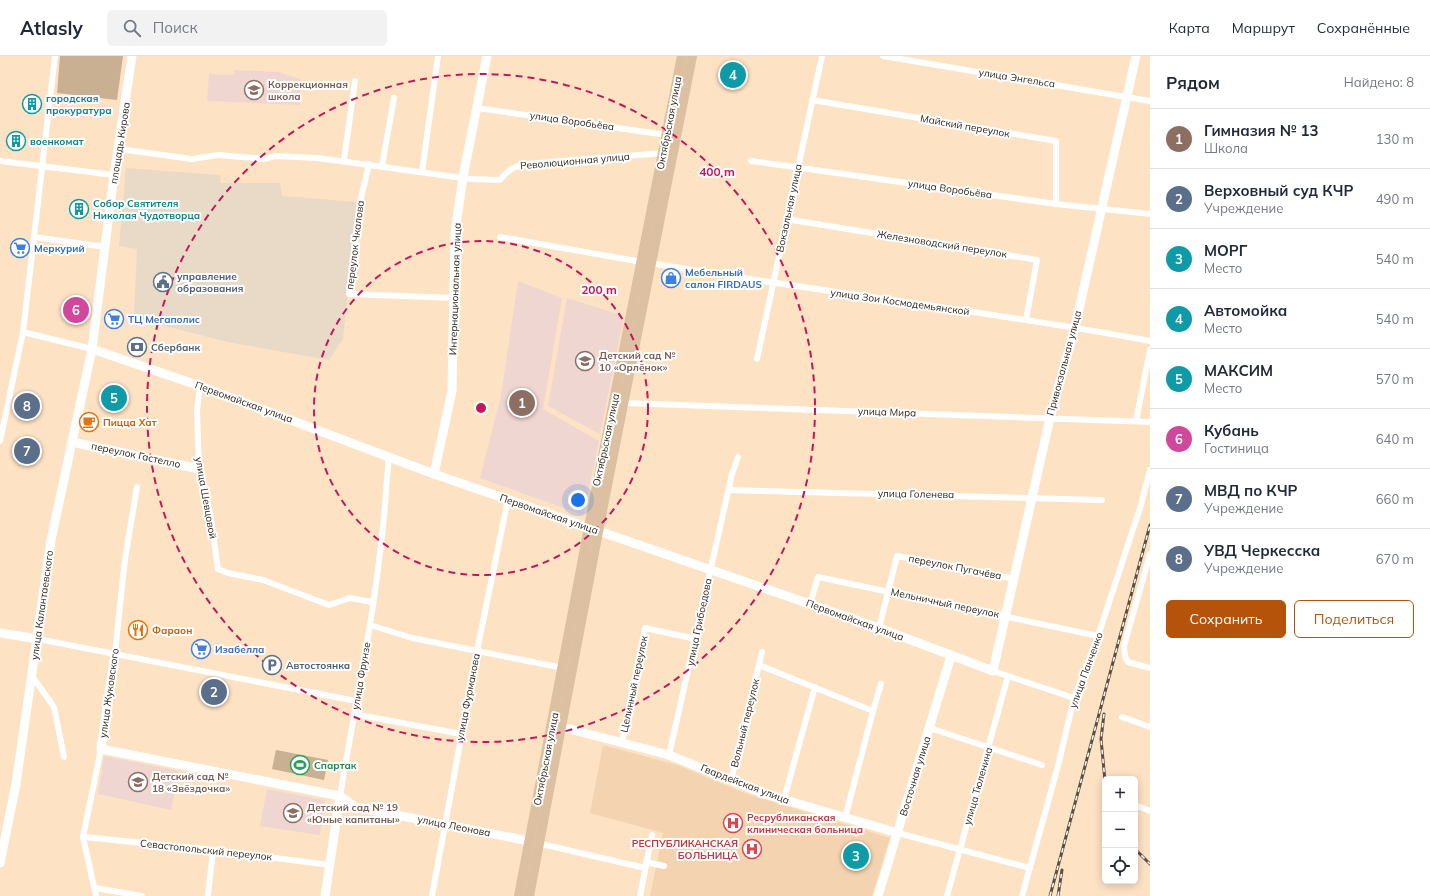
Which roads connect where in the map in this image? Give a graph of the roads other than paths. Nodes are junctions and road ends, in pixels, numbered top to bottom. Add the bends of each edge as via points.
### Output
1 (55, 56) edge
2 (132, 56) edge
3 (438, 56) edge
4 (487, 56) edge
5 (682, 56) edge
6 (692, 56) edge
7 (822, 56) edge
8 (884, 56) edge
9 (1136, 56) edge
10 (355, 81) dead end
11 (1127, 96) junction
12 (394, 98) dead end
13 (812, 100) junction
14 (1150, 101) edge
15 (477, 108) junction
16 (667, 136) junction
17 (119, 149) junction
18 (664, 153) junction
19 (344, 160) junction
20 (0, 161) edge
21 (751, 161) dead end
22 (369, 164) junction
23 (42, 166) junction
24 (382, 166) junction
25 (798, 168) junction
26 (422, 172) junction
27 (114, 175) junction
28 (463, 177) junction
29 (1056, 204) junction
30 (1101, 209) junction
31 (1150, 214) edge
32 (786, 220) junction
33 (34, 237) junction
34 (500, 237) dead end
35 (105, 247) junction
36 (647, 263) junction
37 (772, 284) junction
38 (455, 298) junction
39 (1026, 320) junction
40 (1075, 327) junction
41 (23, 332) junction
42 (1150, 341) edge
43 (92, 349) junction
44 (1150, 350) edge
45 (757, 360) dead end
46 (200, 386) junction
47 (623, 403) junction
48 (1050, 418) junction
49 (1136, 421) junction
50 (1150, 422) edge
51 (0, 441) edge
52 (72, 442) junction
53 (389, 456) junction
54 (738, 457) dead end
55 (199, 469) junction
56 (1150, 470) edge
57 (434, 474) junction
58 (136, 487) dead end
59 (729, 490) junction
60 (1032, 497) junction
61 (508, 499) junction
62 (1102, 500) dead end
63 (593, 529) junction
64 (1150, 554) edge
65 (711, 570) junction
66 (1015, 579) junction
67 (888, 591) junction
68 (372, 602) junction
69 (810, 604) junction
70 (1006, 616) junction
71 (370, 624) junction
72 (879, 628) junction
73 (0, 633) edge
74 (1098, 636) junction
75 (38, 639) junction
76 (696, 640) junction
77 (477, 651) junction
78 (762, 652) dead end
79 (115, 654) junction
80 (951, 656) junction
81 (759, 665) junction
82 (563, 668) junction
83 (1150, 668) edge
84 (993, 671) junction
85 (32, 676) junction
86 (1008, 676) junction
87 (881, 684) dead end
88 (815, 687) junction
89 (1074, 698) junction
90 (356, 701) junction
91 (873, 712) junction
92 (354, 714) junction
93 (1122, 717) dead end
94 (557, 726) junction
95 (1150, 727) edge
96 (930, 728) junction
97 (461, 734) junction
98 (622, 744) junction
99 (989, 746) junction
100 (101, 749) junction
101 (669, 755) junction
102 (64, 757) dead end
103 (1042, 765) dead end
104 (730, 780) junction
105 (340, 796) junction
106 (784, 799) junction
107 (1138, 806) edge
108 (1150, 811) edge
109 (845, 818) junction
110 (444, 824) junction
111 (898, 833) junction
112 (652, 835) dead end
113 (82, 837) junction
114 (534, 842) junction
115 (214, 850) junction
116 (959, 850) junction
117 (0, 863) edge
118 (330, 865) junction
119 (646, 865) junction
120 (664, 866) dead end
121 (1030, 868) junction
122 (95, 888) junction
123 (96, 896) edge
124 (142, 896) edge
125 (208, 896) edge
126 (325, 896) edge
127 (432, 896) edge
128 (519, 896) edge
129 (529, 896) edge
130 (640, 896) edge
131 (878, 896) edge
132 (947, 896) edge
133 (1022, 896) edge

1 - 23 street
2 - 17 street, площадь Кирова
3 - 26 street
4 - 15 street, Интернациональная улица
5 - 16 main road, Октябрьская улица
6 - 36 main road, Октябрьская улица
7 - 13 street, Вокзальная улица
8 - 11 street, улица Энгельса
9 - 11 street, Привокзальная улица
10 - 19 street
11 - 14 street, улица Энгельса
11 - 30 street, Привокзальная улица
12 - 24 street
13 - 25 street, Вокзальная улица
13 - 29 street, Майский переулок via 1056,141
15 - 16 street, улица Воробьёва
15 - 28 street, Интернациональная улица
16 - 18 main road, Октябрьская улица
17 - 19 street, Революционная улица via 192,159 218,155
17 - 27 street, площадь Кирова
18 - 28 street, Революционная улица via 526,164 508,170 500,180
18 - 36 main road, Октябрьская улица
19 - 22 street, Революционная улица
20 - 23 street
21 - 25 street, улица Воробьёва
22 - 24 street, Революционная улица
22 - 38 street, переулок Чкалова via 361,198 349,294
23 - 27 street
23 - 33 street
24 - 26 street, Революционная улица
25 - 29 street, улица Воробьёва
25 - 32 street, Вокзальная улица
26 - 28 street, Революционная улица
27 - 35 street, площадь Кирова
28 - 38 street, Интернациональная улица via 455,233
29 - 30 street, улица Воробьёва
30 - 31 street, улица Воробьёва
30 - 40 street, Привокзальная улица
32 - 37 street, Вокзальная улица
32 - 39 street, Железноводский переулок via 1037,260
33 - 35 street
33 - 41 street
34 - 36 street, улица Зои Космодемьянской
35 - 43 street, площадь Кирова
36 - 37 street, улица Зои Космодемьянской
36 - 47 main road, Октябрьская улица
36 - 63 main road, Октябрьская улица
37 - 39 street, улица Зои Космодемьянской
37 - 45 street, Вокзальная улица
38 - 57 street, Интернациональная улица via 452,391
39 - 40 street, улица Зои Космодемьянской
40 - 42 street, улица Зои Космодемьянской
40 - 48 street, Привокзальная улица
41 - 43 street, Первомайская улица
41 - 51 street
43 - 46 street, Первомайская улица
43 - 52 street, улица Калантаевского
44 - 49 street
46 - 53 street, Первомайская улица
46 - 55 street, улица Шевцовой via 197,410
47 - 48 street, улица Мира
47 - 63 main road, Октябрьская улица
48 - 49 street, улица Мира
48 - 60 street, Привокзальная улица
49 - 50 street, улица Мира
52 - 55 street, переулок Гастелло
52 - 75 street, улица Калантаевского via 51,540
53 - 57 street, Первомайская улица
53 - 68 street, улица Фрунзе via 381,543
54 - 59 street, улица Грибоедова
55 - 68 street, улица Шевцовой via 210,512 218,569 263,580 329,605 350,598
56 - 74 street, улица Панченко
57 - 61 street, Первомайская улица
58 - 79 street, улица Жуковского
59 - 60 street, улица Голенева
59 - 65 street, улица Грибоедова
60 - 62 street, улица Голенева
60 - 66 street, Привокзальная улица
61 - 63 street, Первомайская улица
61 - 77 street, улица Фурманова
63 - 65 street, Первомайская улица
63 - 82 main road, Октябрьская улица
63 - 94 main road, Октябрьская улица
64 - 83 street via 1124,646 1128,662
65 - 69 street, Первомайская улица
65 - 76 street, улица Грибоедова
66 - 67 street, переулок Пугачёва via 897,556
66 - 70 street, Привокзальная улица
67 - 69 street, Мельничный переулок via 818,577
67 - 70 street, Мельничный переулок
67 - 72 street, переулок Пугачёва
68 - 71 street, улица Фрунзе
69 - 72 street, Первомайская улица
70 - 74 street, Мельничный переулок
70 - 84 street, Привокзальная улица
71 - 77 street via 412,638
71 - 90 street, улица Фрунзе
72 - 80 street, Первомайская улица
73 - 75 street
74 - 89 street, улица Панченко
75 - 79 street
75 - 85 street, улица Калантаевского
76 - 98 street, Целинный переулок via 646,628
76 - 101 street, улица Грибоедова
77 - 82 street
77 - 97 street, улица Фурманова
78 - 81 street, Вольный переулок
79 - 90 street
79 - 100 street, улица Жуковского
80 - 84 street, Первомайская улица
80 - 96 street, Восточная улица
81 - 88 street, Вольный переулок
81 - 104 street, Вольный переулок
82 - 94 main road, Октябрьская улица
84 - 86 street, Первомайская улица
85 - 102 street via 54,707
85 - 117 street, улица Калантаевского via 16,784
86 - 89 street, Первомайская улица
86 - 99 street, улица Тюленина
87 - 91 street
88 - 91 street, Вольный переулок
88 - 106 street
89 - 121 street, улица Панченко
90 - 92 street, улица Фрунзе
91 - 109 street
92 - 97 street
92 - 105 street, улица Фрунзе
93 - 95 street
94 - 98 street, Гвардейская улица
94 - 114 main road, Октябрьская улица
96 - 99 street
96 - 111 street, Восточная улица
97 - 110 street, улица Фурманова
98 - 101 street, Гвардейская улица
99 - 103 street
99 - 116 street, улица Тюленина
100 - 105 street, улица Леонова
100 - 113 street, улица Жуковского
101 - 104 street, Гвардейская улица
104 - 106 street, Гвардейская улица
105 - 110 street, улица Леонова via 355,807
105 - 118 street, улица Фрунзе
106 - 109 street, Гвардейская улица
107 - 108 street
109 - 111 street, Гвардейская улица
110 - 114 street, улица Леонова
110 - 127 street, улица Фурманова
111 - 116 street, Гвардейская улица
111 - 131 street, Восточная улица
112 - 119 street
113 - 115 street, Севастопольский переулок
113 - 122 street, улица Жуковского
114 - 119 street, улица Леонова
114 - 128 main road, Октябрьская улица
114 - 129 main road, Октябрьская улица
115 - 118 street, Севастопольский переулок
115 - 125 street
116 - 121 street, Гвардейская улица
116 - 132 street, улица Тюленина
118 - 126 street, улица Фрунзе
119 - 120 street, улица Леонова
119 - 130 street
121 - 133 street, улица Панченко
122 - 123 street, улица Жуковского
122 - 124 street

